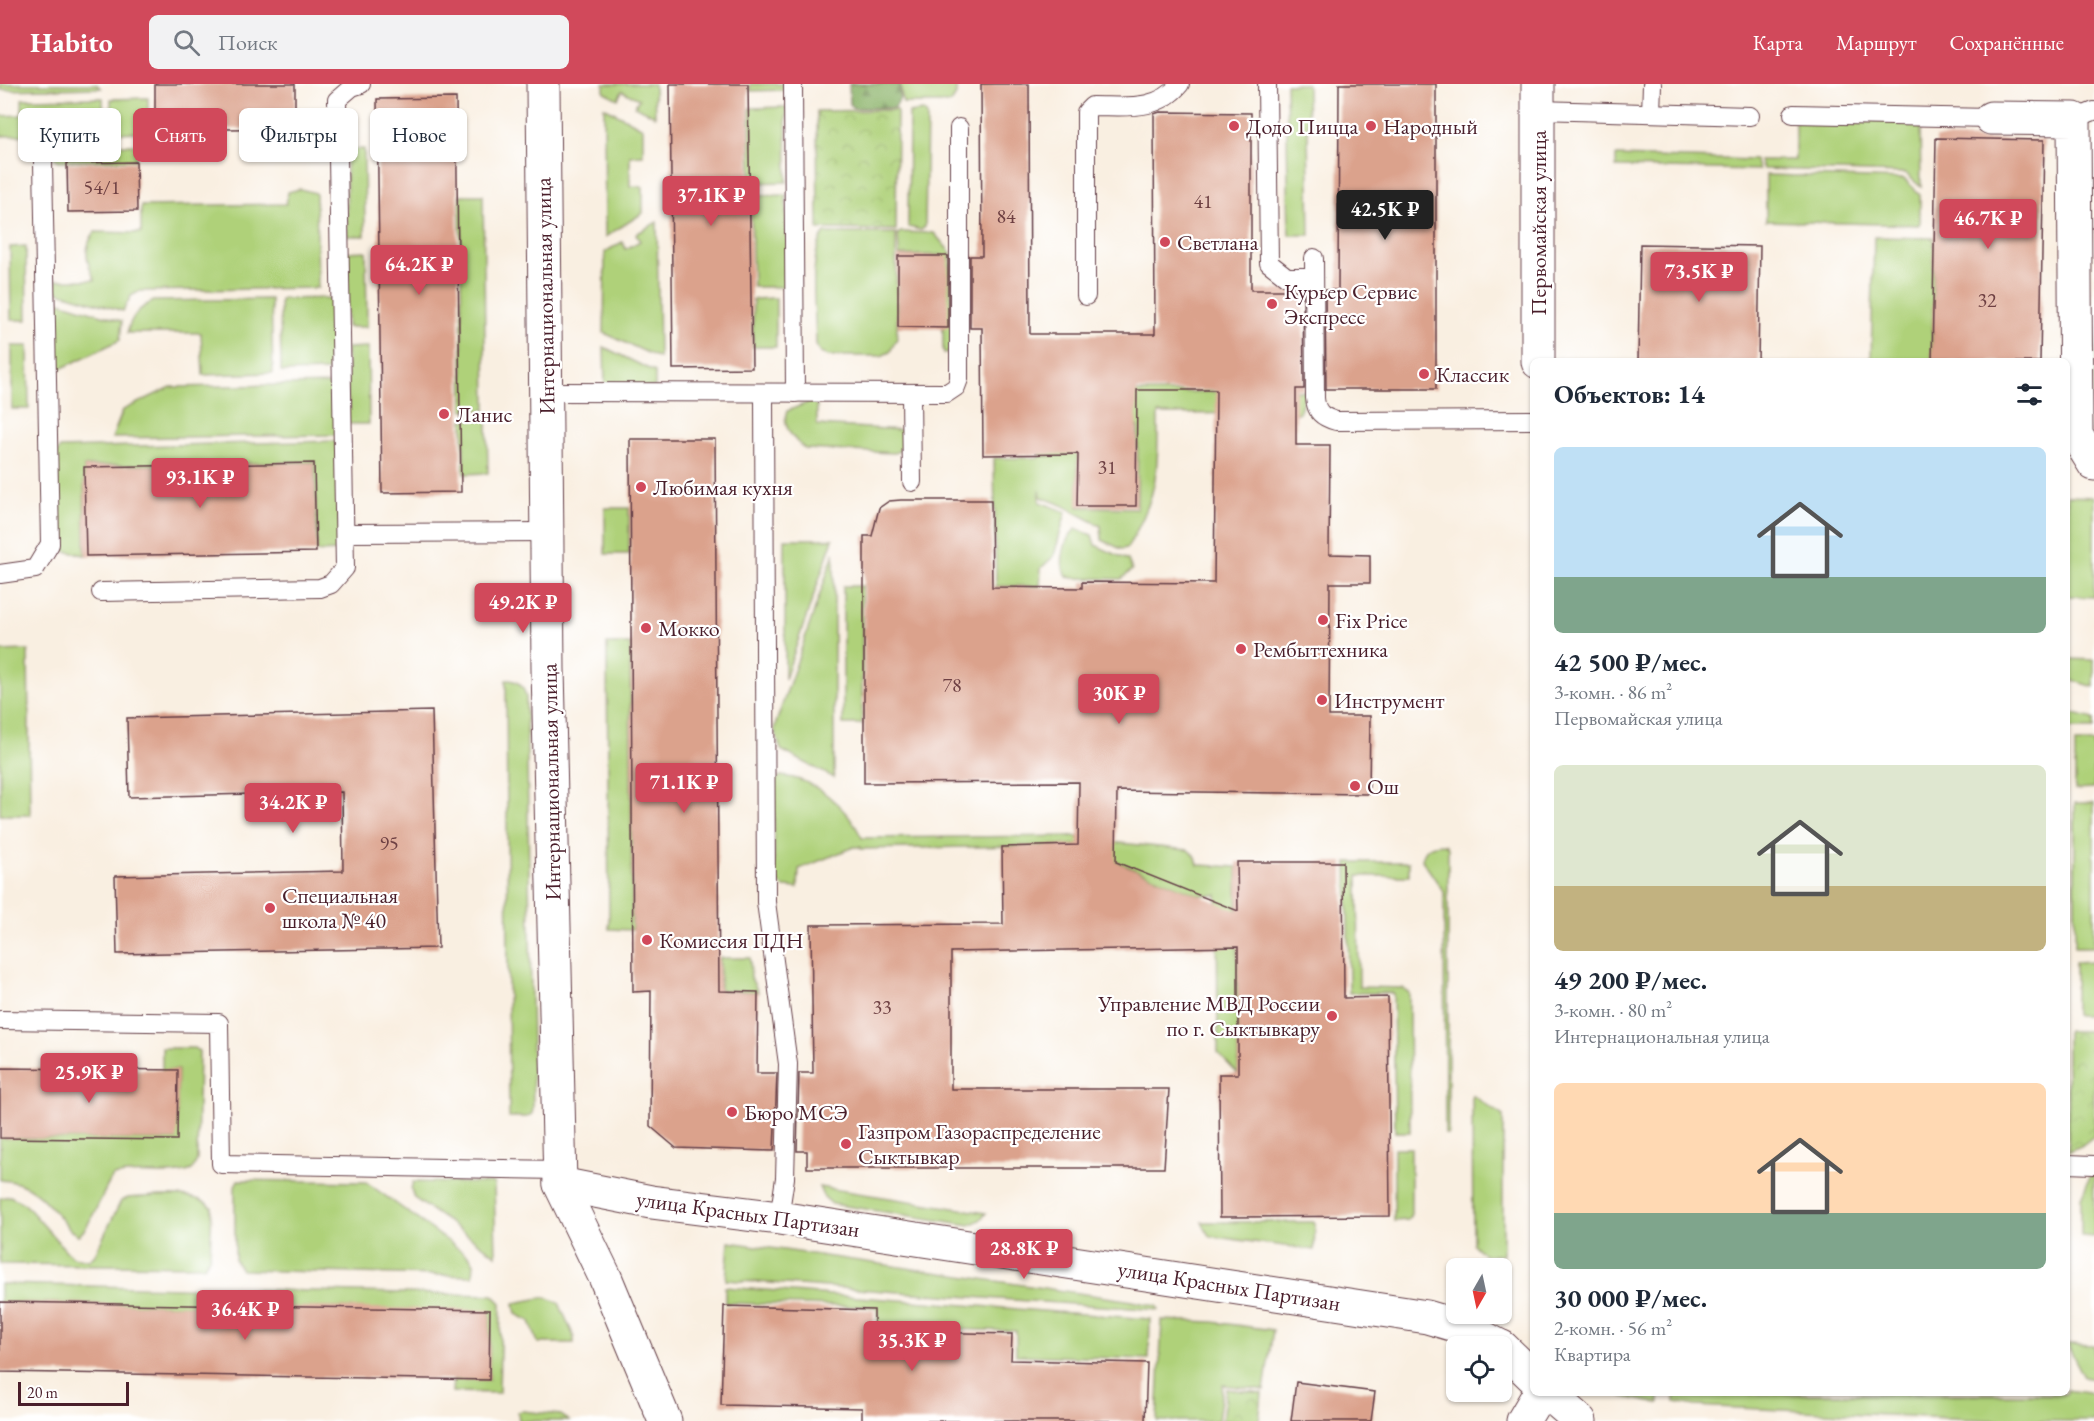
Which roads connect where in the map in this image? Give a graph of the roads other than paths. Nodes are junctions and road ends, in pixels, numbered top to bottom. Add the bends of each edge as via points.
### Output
1 (362, 84) edge
2 (543, 84) edge
3 (793, 84) edge
4 (1180, 84) edge
5 (1267, 84) edge
6 (1652, 84) edge
7 (1538, 97) edge
8 (1651, 113) junction
9 (1793, 114) dead end
10 (2084, 115) edge
11 (1750, 116) dead end
12 (1991, 118) joint
13 (959, 128) dead end
14 (43, 162) dead end
15 (1314, 258) dead end
16 (1314, 277) junction
17 (1086, 296) dead end
18 (1538, 358) edge
19 (546, 392) junction
20 (764, 393) junction
21 (795, 393) junction
22 (911, 393) junction
23 (1530, 420) edge
24 (2094, 464) edge
25 (912, 482) dead end
26 (547, 532) junction
27 (345, 533) junction
28 (0, 574) edge
29 (101, 592) dead end
30 (0, 1020) edge
31 (2070, 1164) edge
32 (2094, 1165) edge
33 (560, 1177) junction
34 (779, 1218) junction
35 (1481, 1336) edge
36 (1512, 1357) edge
37 (1530, 1374) edge
38 (1538, 1396) edge
39 (1551, 1396) edge
40 (662, 1420) edge
41 (1523, 1421) edge
42 (1580, 1421) edge

1 - 27 lane via 337,100
2 - 19 street, Интернациональная улица
3 - 21 lane
4 - 17 lane via 1172,94 1148,106 1092,106 1086,111
5 - 16 lane via 1269,263 1287,277
6 - 8 lane
7 - 8 lane
7 - 18 street, Первомайская улица
8 - 11 lane
9 - 12 lane
10 - 12 street
10 - 24 street via 2076,435
13 - 22 lane via 959,379 947,393
14 - 28 lane via 50,543 35,569
15 - 16 lane
16 - 23 lane via 1315,398 1322,416 1335,421
19 - 20 lane
19 - 26 street, Интернациональная улица
20 - 21 lane
20 - 34 lane via 766,902 788,1064 785,1178
21 - 22 lane
22 - 25 lane
26 - 27 lane
26 - 33 street, Интернациональная улица
27 - 29 lane via 345,568 331,584 320,588
30 - 33 lane via 219,1023 221,1164
31 - 32 lane
33 - 34 street, улица Красных Партизан via 651,1202
33 - 40 street, Интернациональная улица
34 - 35 street, улица Красных Партизан via 1427,1317
36 - 37 street, улица Красных Партизан
38 - 41 street
39 - 42 street

